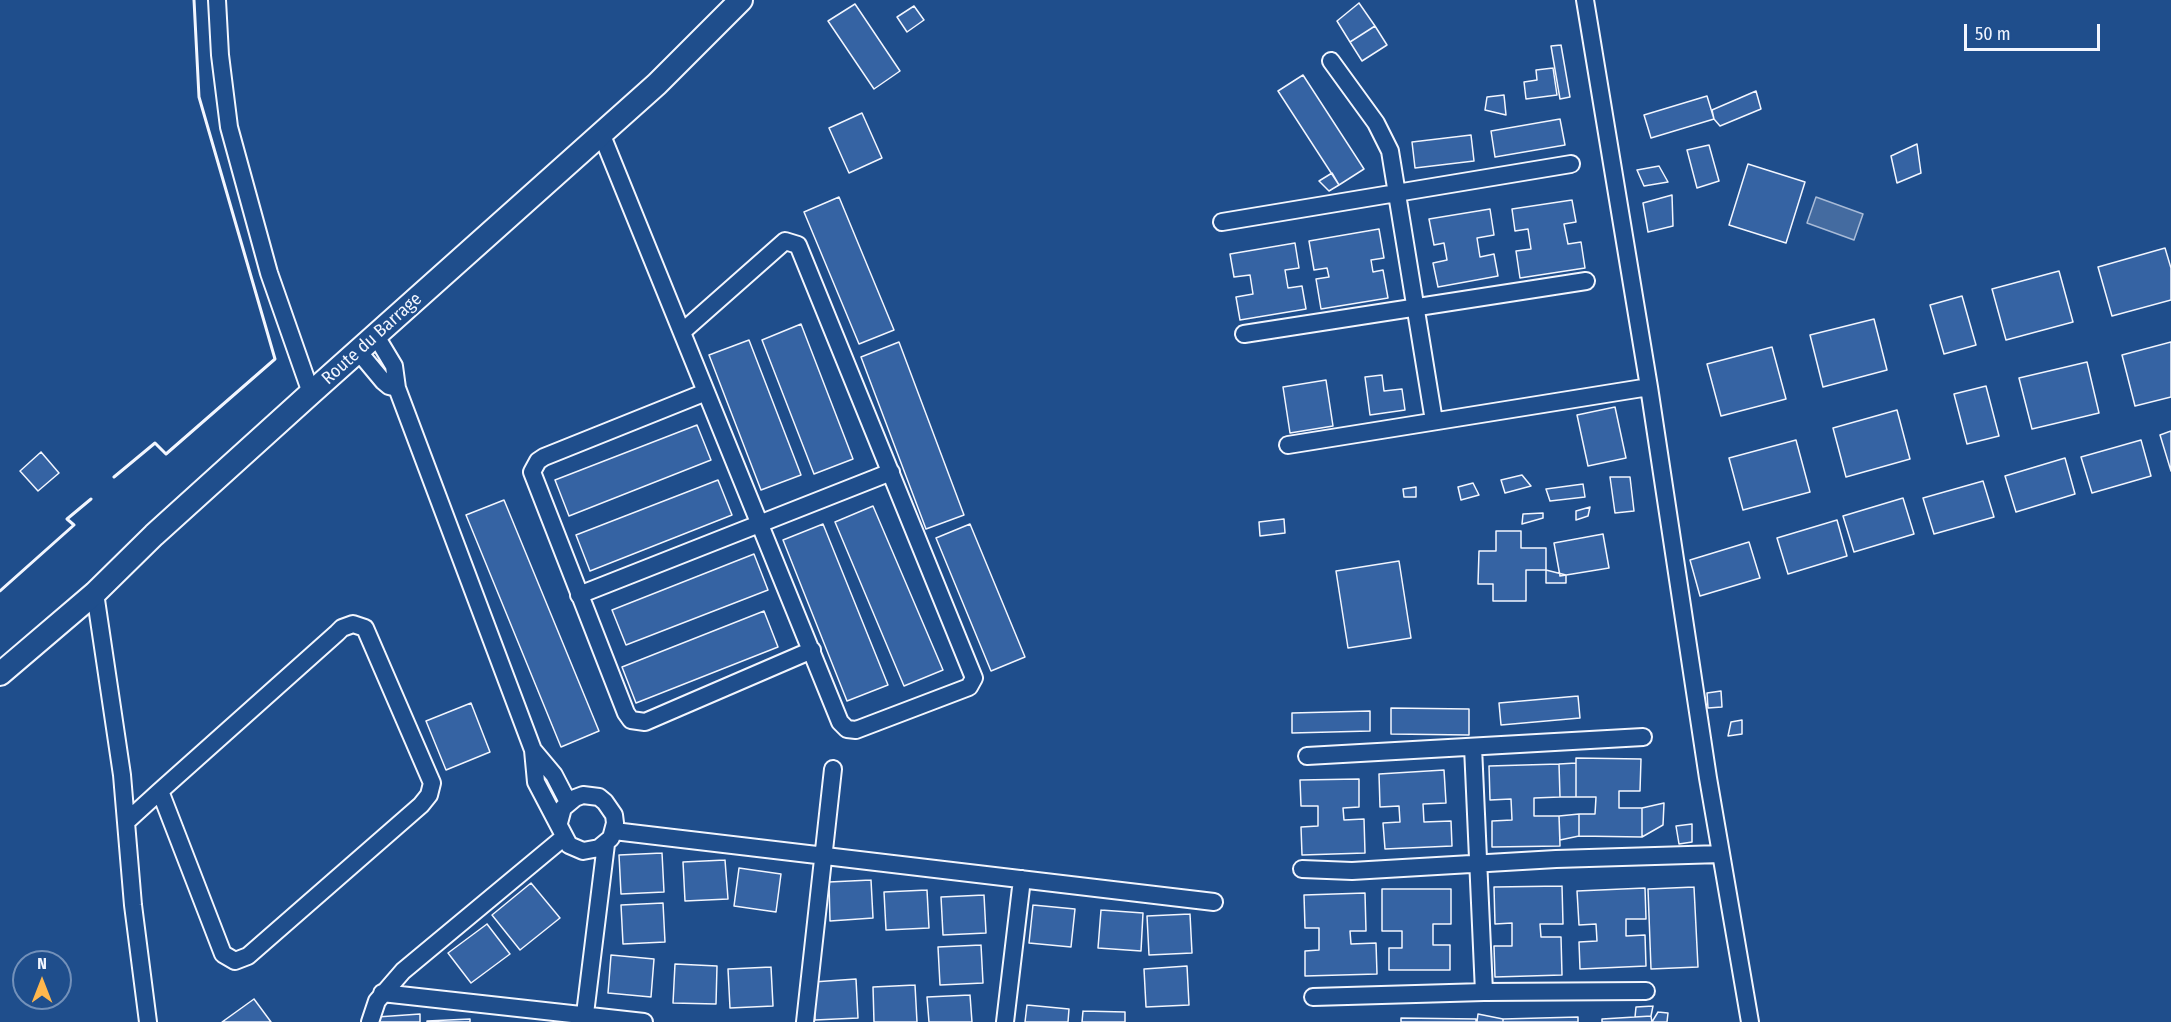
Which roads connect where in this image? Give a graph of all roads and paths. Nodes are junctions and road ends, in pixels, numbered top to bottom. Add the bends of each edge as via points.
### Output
1 (217, 0) edge
2 (741, 0) edge
3 (1584, 0) edge
4 (1331, 61) dead end
5 (601, 133) junction
6 (1571, 164) dead end
7 (1397, 193) junction
8 (1222, 222) dead end
9 (1586, 281) dead end
10 (1416, 307) junction
11 (682, 332) junction
12 (1244, 334) dead end
13 (376, 336) junction
14 (358, 351) junction
15 (1649, 387) junction
16 (397, 388) junction
17 (706, 392) junction
18 (311, 393) junction
19 (1434, 421) junction
20 (1288, 445) dead end
21 (891, 472) junction
22 (760, 523) junction
23 (95, 593) junction
24 (579, 595) junction
25 (812, 650) junction
26 (0, 674) edge
27 (1643, 737) dead end
28 (1473, 747) junction
29 (533, 750) junction
30 (1307, 756) dead end
31 (833, 769) dead end
32 (160, 791) junction
33 (568, 802) junction
34 (126, 822) junction
35 (561, 831) junction
36 (610, 837) junction
37 (1721, 854) junction
38 (824, 855) junction
39 (1479, 863) junction
40 (1302, 869) dead end
41 (1022, 879) junction
42 (1214, 902) dead end
43 (1646, 991) dead end
44 (1484, 992) junction
45 (382, 993) junction
46 (1313, 997) dead end
47 (585, 1019) edge
48 (148, 1022) edge
49 (370, 1022) edge
50 (644, 1022) edge
51 (805, 1022) edge
52 (1005, 1022) edge
53 (1750, 1022) edge

1 - 18 street via 229,127 269,273
2 - 5 main road, Route du Barrage via 657,84
3 - 15 street
4 - 7 street via 1386,141
5 - 11 street
5 - 13 main road, Route du Barrage
6 - 7 street
7 - 8 street
7 - 10 street
9 - 10 street
10 - 12 street
10 - 19 street
11 - 17 street
11 - 21 street via 785,241 794,242 800,248
13 - 14 main road, Route du Barrage
13 - 16 street via 394,366
14 - 16 street via 383,381
14 - 18 main road, Route du Barrage
15 - 19 street
15 - 37 street
16 - 29 street
17 - 22 street
17 - 24 street via 544,457 534,466 532,478
18 - 23 main road, Route du Barrage
19 - 20 street
21 - 22 street
21 - 25 street via 973,682 969,687 852,730 840,722
22 - 24 street
22 - 25 street
23 - 26 main road, Route du Barrage
23 - 34 street
24 - 25 street via 626,713 636,722 645,722
27 - 28 street
28 - 30 street
28 - 39 street
29 - 33 street via 554,775
29 - 35 street via 536,782
31 - 38 street
32 - 32 street via 342,628 354,624 365,628 432,783 422,805 248,957 235,961 224,954
32 - 34 street
33 - 35 street via 560,816
33 - 36 street via 583,795 605,802 614,815
34 - 48 street
35 - 36 street via 576,849 583,851 599,848
35 - 45 street
36 - 38 street
36 - 47 street
37 - 39 street
37 - 53 street
38 - 41 street
38 - 51 street
39 - 40 street via 1353,871
39 - 44 street
41 - 42 street
41 - 52 street
43 - 44 street
44 - 46 street
45 - 47 street
45 - 49 street
47 - 50 street

